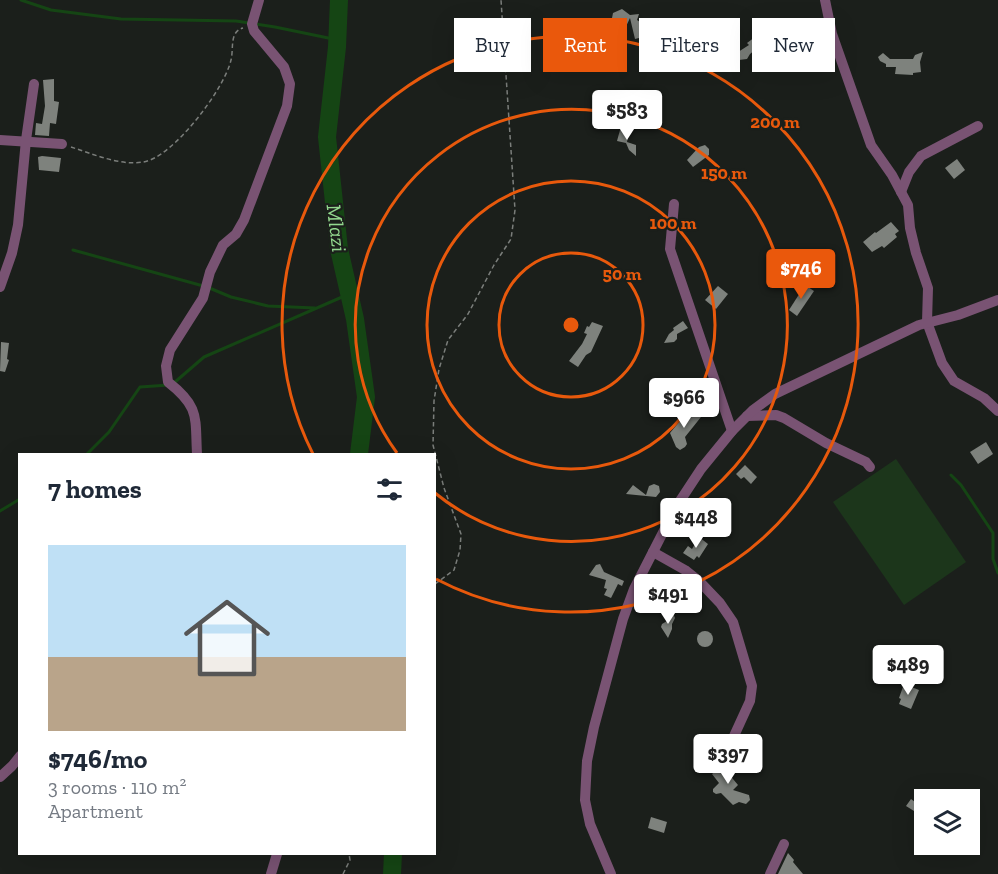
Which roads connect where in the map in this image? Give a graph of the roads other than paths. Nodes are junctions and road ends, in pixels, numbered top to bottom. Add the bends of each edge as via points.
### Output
1 (259, 0) edge
2 (825, 2) edge
3 (34, 84) dead end
4 (978, 126) dead end
5 (0, 140) edge
6 (26, 140) junction
7 (62, 144) road end
8 (901, 192) junction
9 (674, 204) dead end
10 (0, 287) edge
11 (998, 300) edge
12 (927, 322) junction
13 (998, 411) edge
14 (747, 416) junction
15 (732, 431) junction
16 (197, 453) edge
17 (870, 467) dead end
18 (653, 552) junction
19 (734, 736) dead end
20 (18, 758) edge
21 (0, 777) edge
22 (784, 844) dead end
23 (277, 855) edge
24 (271, 874) edge
25 (611, 874) edge
26 (770, 874) edge

1 - 16 street via 252,24 284,67 290,84 287,106 244,219 236,234 223,245 203,298 170,350 166,366 168,382 185,395 195,413
2 - 8 street via 832,34 871,145
3 - 6 street
4 - 8 street via 921,156
5 - 6 street
6 - 7 street
6 - 10 street via 15,242
8 - 12 street via 908,205 916,253 927,281
9 - 15 street via 670,249
11 - 12 street
12 - 13 street via 950,376
12 - 14 street via 775,394
14 - 15 street
14 - 17 street via 784,418
15 - 18 street via 676,507
18 - 19 street via 700,582 733,622 752,686 750,701
18 - 25 street via 623,619 587,761 586,811
20 - 21 street
22 - 26 street
23 - 24 street

